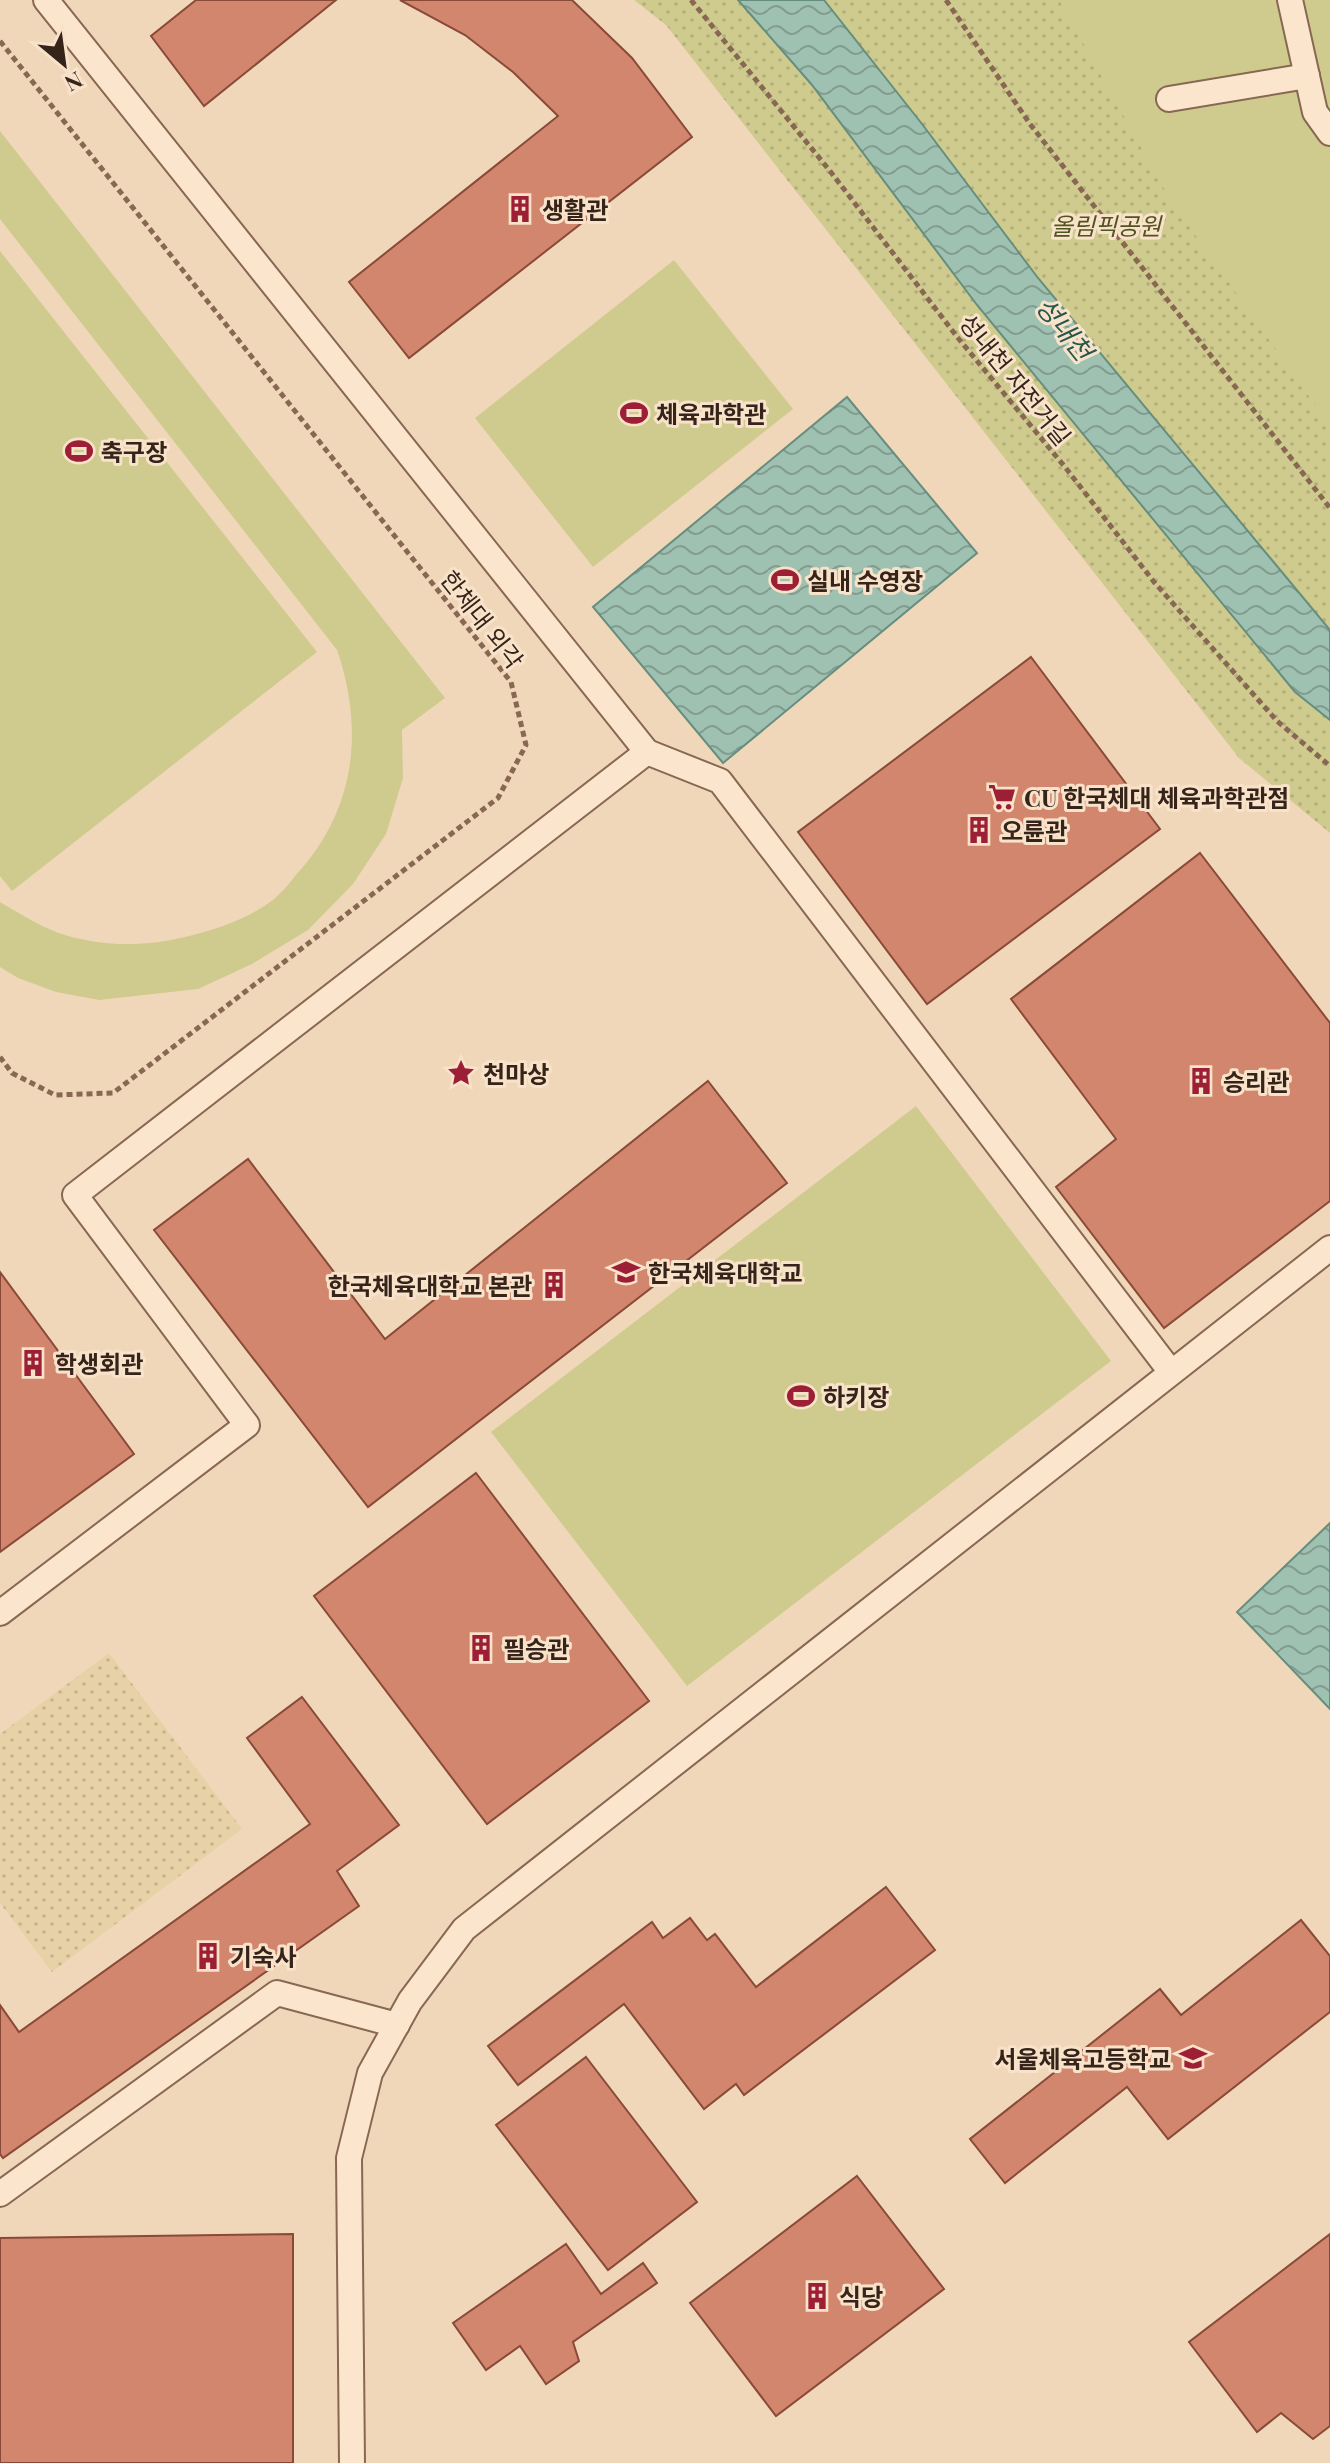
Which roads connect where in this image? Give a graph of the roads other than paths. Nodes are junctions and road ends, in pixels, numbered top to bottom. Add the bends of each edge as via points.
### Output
1 (46, 0) edge
2 (1290, 0) edge
3 (1307, 76) junction
4 (1169, 99) dead end
5 (1330, 133) edge
6 (647, 752) junction
7 (1330, 1248) edge
8 (1171, 1372) junction
9 (0, 1613) edge
10 (397, 2025) junction
11 (0, 2194) edge
12 (352, 2463) edge

1 - 6 lane
2 - 3 lane
3 - 4 lane
3 - 5 lane via 1315,112
6 - 8 lane via 720,781
6 - 9 lane via 75,1195 247,1425
7 - 8 lane
8 - 10 lane via 464,1929
10 - 11 lane via 277,1993
10 - 12 lane via 370,2073 349,2158

